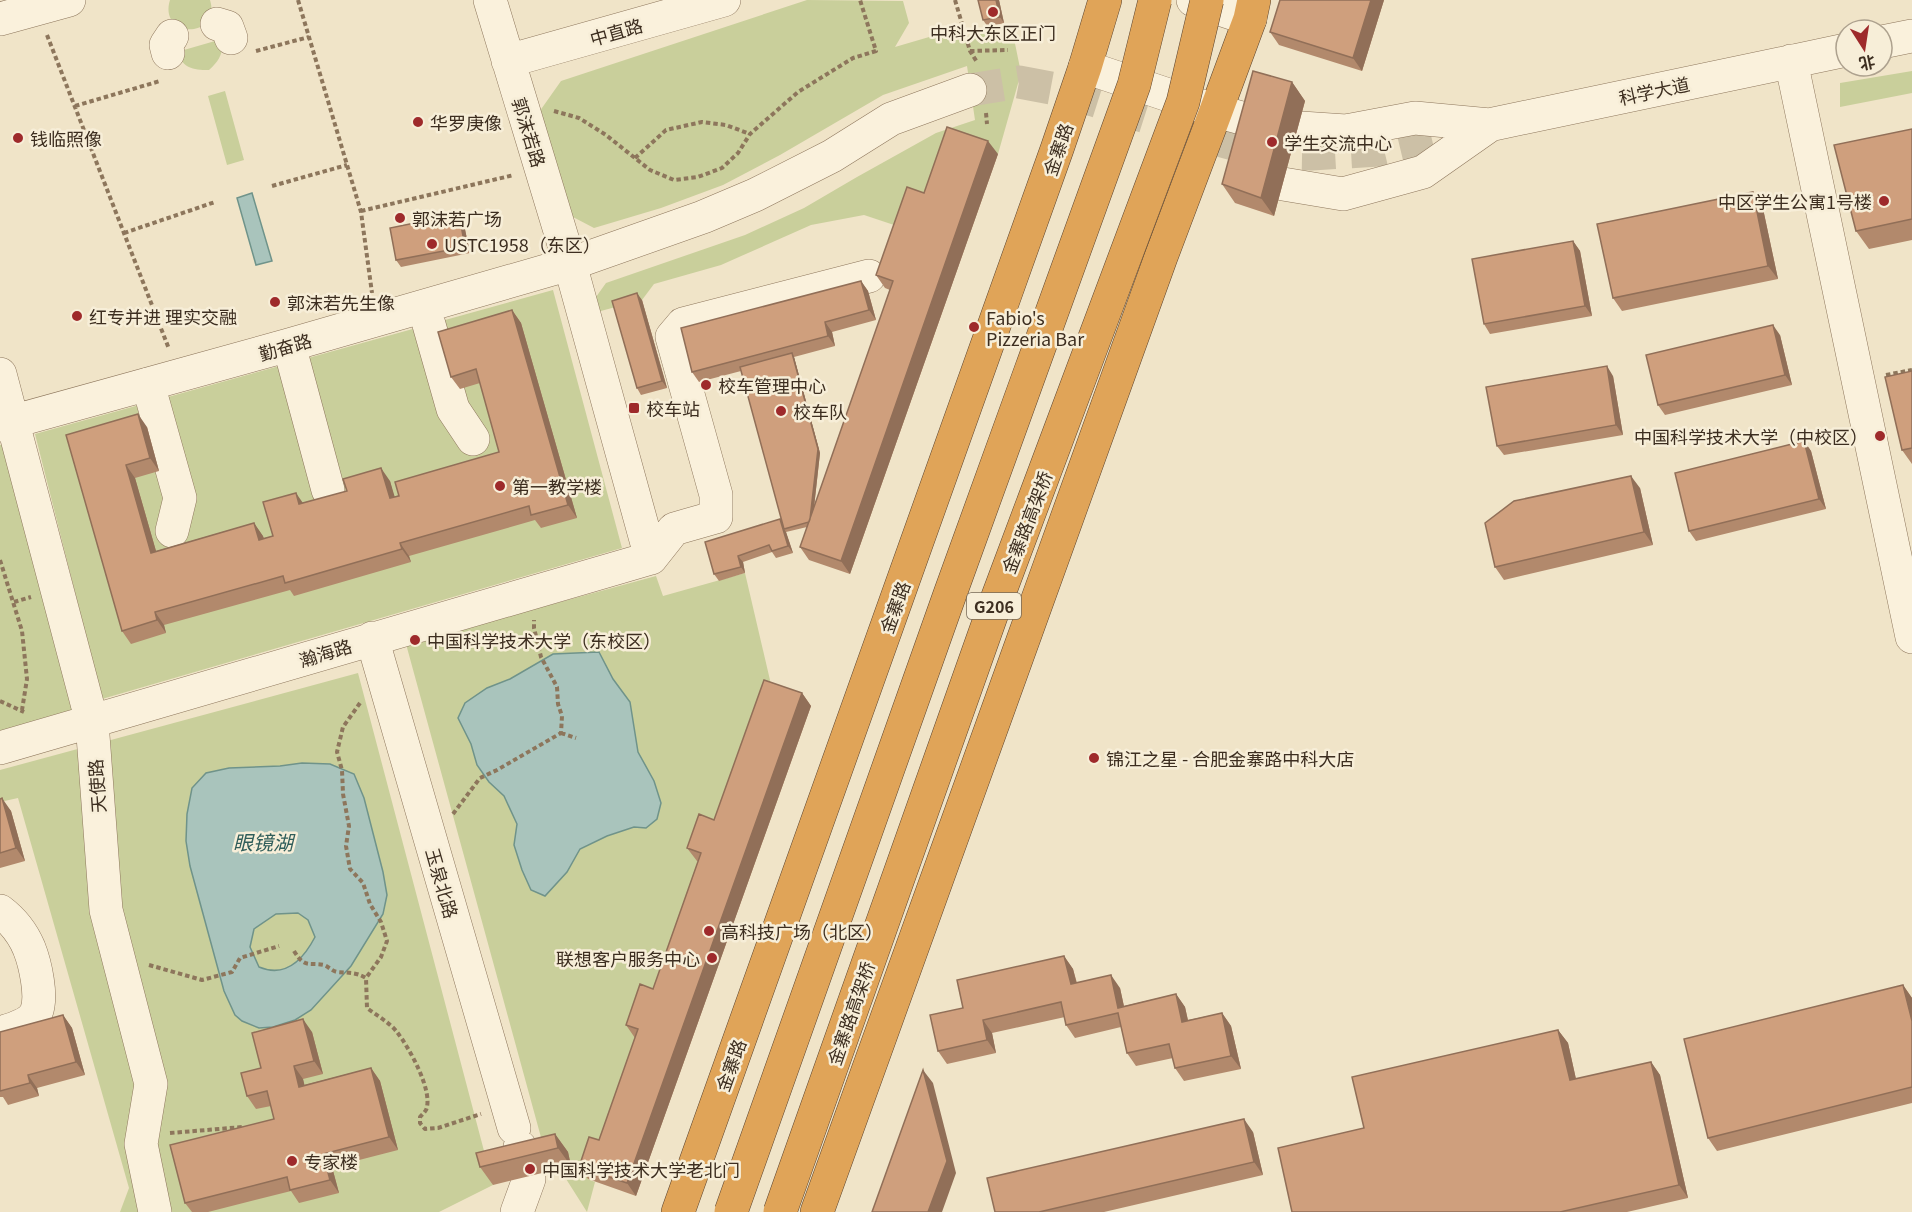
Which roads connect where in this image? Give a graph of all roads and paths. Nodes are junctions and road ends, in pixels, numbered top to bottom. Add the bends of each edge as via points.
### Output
1 (69, 0) edge
2 (298, 0) edge
3 (490, 0) edge
4 (724, 0) edge
5 (860, 0) edge
6 (1105, 0) edge
7 (1155, 0) edge
8 (1193, 0) edge
9 (1207, 0) edge
10 (37, 9) junction
11 (1252, 9) edge
12 (0, 19) edge
13 (1912, 36) edge
14 (309, 37) junction
15 (232, 38) dead end
16 (1894, 40) edge
17 (1008, 50) dead end
18 (970, 51) dead end
19 (1834, 52) edge
20 (169, 56) dead end
21 (1791, 61) junction
22 (508, 62) junction
23 (1085, 67) junction
24 (970, 90) tunnel mouth
25 (520, 101) junction
26 (75, 106) junction
27 (1216, 111) junction
28 (1476, 128) junction
29 (750, 134) junction
30 (635, 158) junction
31 (347, 165) junction
32 (541, 168) junction
33 (1282, 184) dead end
34 (272, 186) dead end
35 (215, 202) dead end
36 (361, 212) junction
37 (124, 232) junction
38 (570, 264) junction
39 (869, 276) dead end
40 (424, 307) junction
41 (376, 320) junction
42 (289, 345) junction
43 (0, 374) edge
44 (179, 375) junction
45 (147, 384) junction
46 (7, 422) edge
47 (473, 440) dead end
48 (328, 490) dead end
49 (172, 531) dead end
50 (651, 558) junction
51 (0, 560) edge
52 (1, 569) edge
53 (1912, 637) edge
54 (372, 638) junction
55 (541, 657) dead end
56 (383, 680) junction
57 (22, 710) dead end
58 (92, 722) junction
59 (561, 733) junction
60 (576, 738) dead end
61 (0, 748) edge
62 (428, 830) junction
63 (0, 911) edge
64 (113, 938) junction
65 (279, 946) dead end
66 (294, 951) dead end
67 (366, 978) junction
68 (0, 1033) edge
69 (243, 1127) edge
70 (514, 1127) junction
71 (142, 1135) junction
72 (153, 1207) edge
73 (517, 1212) edge
74 (678, 1212) edge
75 (731, 1212) edge
76 (780, 1212) edge
77 (817, 1212) edge

1 - 10 street
2 - 14 path
3 - 22 street, 郭沫若路
4 - 22 street, 中直路
5 - 29 path via 876,51 853,58 798,92
6 - 23 highway, 金寨路
7 - 75 highway, bridge via 1134,85
8 - 11 street
9 - 76 highway, 金寨路高架桥 / G206, bridge via 1183,102 993,610
10 - 12 street
10 - 26 path
11 - 27 highway
13 - 16 street
14 - 15 path
14 - 31 path
17 - 18 path
19 - 21 street, 科学大道
20 - 26 path
21 - 28 street, 科学大道
21 - 53 street
22 - 25 street, 郭沫若路
23 - 27 street
23 - 74 highway, 金寨路
24 - 38 street, 勤奋路 via 891,119 832,156 755,195
25 - 30 path via 579,118
25 - 32 street, 郭沫若路
26 - 37 path
27 - 28 street via 1271,126 1346,130 1415,118
27 - 77 highway
28 - 33 street via 1423,172 1343,194
29 - 30 path via 702,122 666,130
29 - 30 path via 722,168 698,177 674,180 650,170
31 - 34 path
31 - 36 path
32 - 36 path
32 - 38 street, 郭沫若路
35 - 37 path
36 - 41 path
37 - 44 path
38 - 40 street, 勤奋路
38 - 50 street, 郭沫若路
39 - 50 street via 683,324 672,337 716,495 716,517 674,529
40 - 41 street, 勤奋路
40 - 47 street via 453,409
41 - 42 street, 勤奋路
42 - 44 street, 勤奋路
42 - 48 street
43 - 46 street, 天使路
44 - 45 street, 勤奋路
45 - 46 street, 勤奋路
45 - 49 street via 180,498
46 - 58 street, 天使路
50 - 54 street, 瀚海路
51 - 52 path
52 - 57 path via 22,631 27,679
54 - 56 street, 玉泉北路
54 - 58 street, 瀚海路
55 - 59 path via 557,687
56 - 62 street, 玉泉北路
56 - 67 path via 343,727 337,752 349,826 346,846 350,869 363,883 387,941
58 - 61 street, 瀚海路
58 - 64 street, 天使路 via 106,910
59 - 60 path
59 - 62 path via 480,778 451,817
62 - 70 street, 玉泉北路
63 - 68 street via 28,947 40,992 36,1014 20,1027
64 - 65 path via 145,963 202,980 232,972 240,958
64 - 71 street, 天使路 via 151,1083
66 - 67 path via 309,965 325,965
67 - 70 path via 367,1008 395,1029 418,1069 427,1099 426,1110 420,1117 425,1129
69 - 71 path
70 - 73 street, 玉泉北路 via 529,1179
71 - 72 street, 天使路

